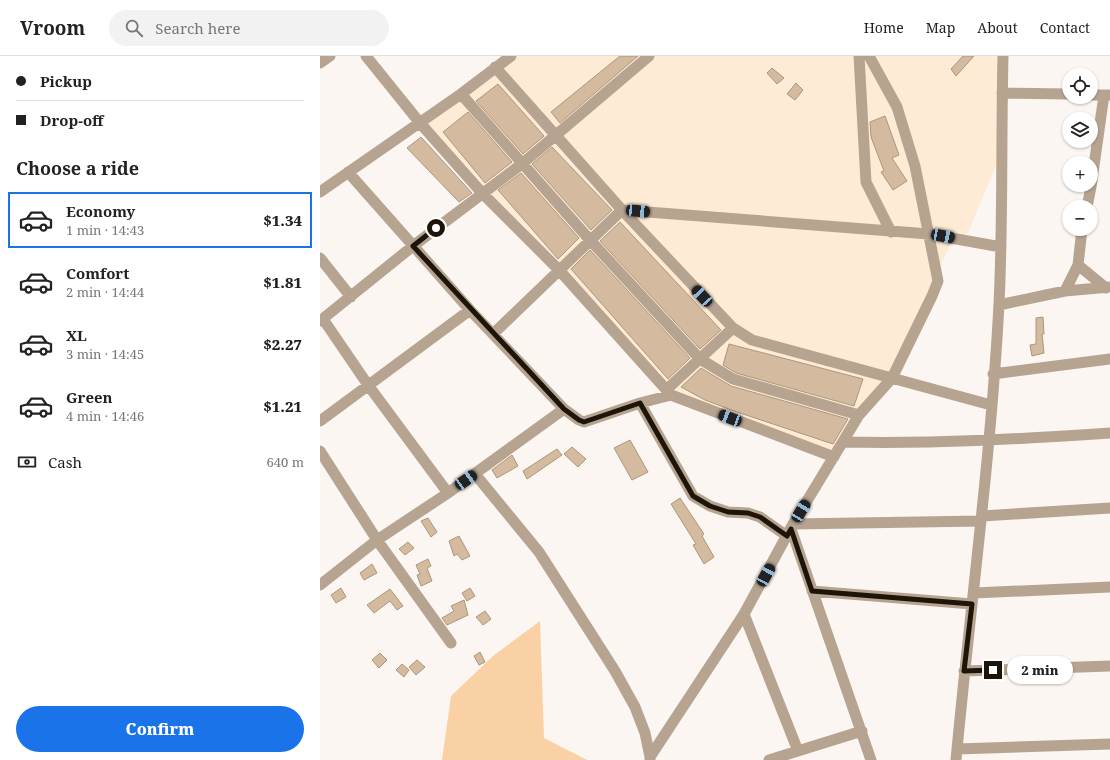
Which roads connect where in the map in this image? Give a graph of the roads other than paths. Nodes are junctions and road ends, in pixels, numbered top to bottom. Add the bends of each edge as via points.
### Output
1 (330, 56) edge
2 (366, 56) edge
3 (511, 56) edge
4 (649, 56) edge
5 (859, 56) edge
6 (869, 56) edge
7 (1003, 56) edge
8 (320, 63) edge
9 (496, 67) junction
10 (1002, 93) junction
11 (461, 94) junction
12 (1062, 94) edge
13 (1107, 95) edge
14 (420, 123) junction
15 (555, 135) junction
16 (523, 163) junction
17 (348, 172) junction
18 (320, 192) edge
19 (482, 193) junction
20 (1088, 200) edge
21 (622, 210) junction
22 (891, 232) junction
23 (929, 234) junction
24 (1081, 236) edge
25 (590, 240) junction
26 (413, 246) junction
27 (1001, 247) junction
28 (320, 258) edge
29 (1078, 265) junction
30 (558, 270) junction
31 (1108, 288) edge
32 (1065, 291) junction
33 (351, 298) junction
34 (999, 305) junction
35 (470, 310) junction
36 (321, 320) edge
37 (733, 328) junction
38 (493, 334) junction
39 (1110, 358) edge
40 (700, 359) junction
41 (994, 374) junction
42 (892, 378) junction
43 (368, 385) junction
44 (668, 393) junction
45 (640, 403) junction
46 (991, 405) junction
47 (564, 409) junction
48 (860, 415) junction
49 (320, 421) edge
50 (1110, 433) edge
51 (988, 441) junction
52 (844, 442) junction
53 (320, 451) edge
54 (834, 457) junction
55 (475, 474) junction
56 (448, 493) junction
57 (1110, 508) edge
58 (981, 519) junction
59 (790, 530) junction
60 (377, 540) junction
61 (320, 585) edge
62 (1110, 587) edge
63 (812, 591) junction
64 (973, 598) junction
65 (744, 614) junction
66 (451, 643) dead end
67 (1110, 666) edge
68 (964, 671) junction
69 (862, 731) junction
70 (1110, 744) edge
71 (798, 751) junction
72 (957, 754) edge
73 (786, 757) edge
74 (650, 759) edge
75 (769, 760) edge
76 (871, 760) edge

1 - 8 street
2 - 14 street
3 - 9 street
4 - 15 street
5 - 22 street via 866,182
6 - 23 street via 897,107 915,166
7 - 10 street
9 - 11 street
9 - 15 street
10 - 12 street
10 - 27 street
11 - 14 street
11 - 16 street
13 - 20 street
14 - 17 street
14 - 19 street
15 - 16 street
15 - 21 street
16 - 19 street
16 - 25 street
17 - 18 street
17 - 26 street
19 - 26 street
19 - 30 street
21 - 22 street
21 - 25 street
21 - 37 street
22 - 23 street
23 - 27 street
23 - 42 street via 938,281
24 - 29 street
25 - 30 street
25 - 40 street
26 - 33 street
26 - 35 street
27 - 34 street
28 - 33 street
29 - 31 street
29 - 32 street
30 - 38 street
30 - 44 street
31 - 32 street
32 - 34 street
33 - 36 street
34 - 41 street
35 - 38 street
35 - 43 street
36 - 43 street
37 - 40 street
37 - 42 street via 752,340
38 - 47 street
39 - 41 street
40 - 44 street
40 - 48 street via 733,379
41 - 46 street
42 - 46 street
42 - 48 street
43 - 49 street
43 - 56 street
44 - 45 street
44 - 54 street
45 - 47 street via 584,422
45 - 59 street via 693,496 710,506 728,512 748,513
46 - 51 street
47 - 55 street
48 - 52 street
50 - 51 street
51 - 52 street via 912,444
51 - 58 street
52 - 54 street
53 - 60 street
54 - 59 street
55 - 56 street
55 - 74 street via 539,552 615,671 635,707 645,733
56 - 60 street
57 - 58 street
58 - 59 street
58 - 64 street
59 - 63 street
59 - 65 street
60 - 61 street
60 - 66 street
62 - 64 street
63 - 64 street
63 - 69 street
64 - 68 street
65 - 71 street
65 - 74 street
67 - 68 street
68 - 72 street
69 - 71 street
69 - 76 street
70 - 72 street
71 - 73 street
73 - 75 street

